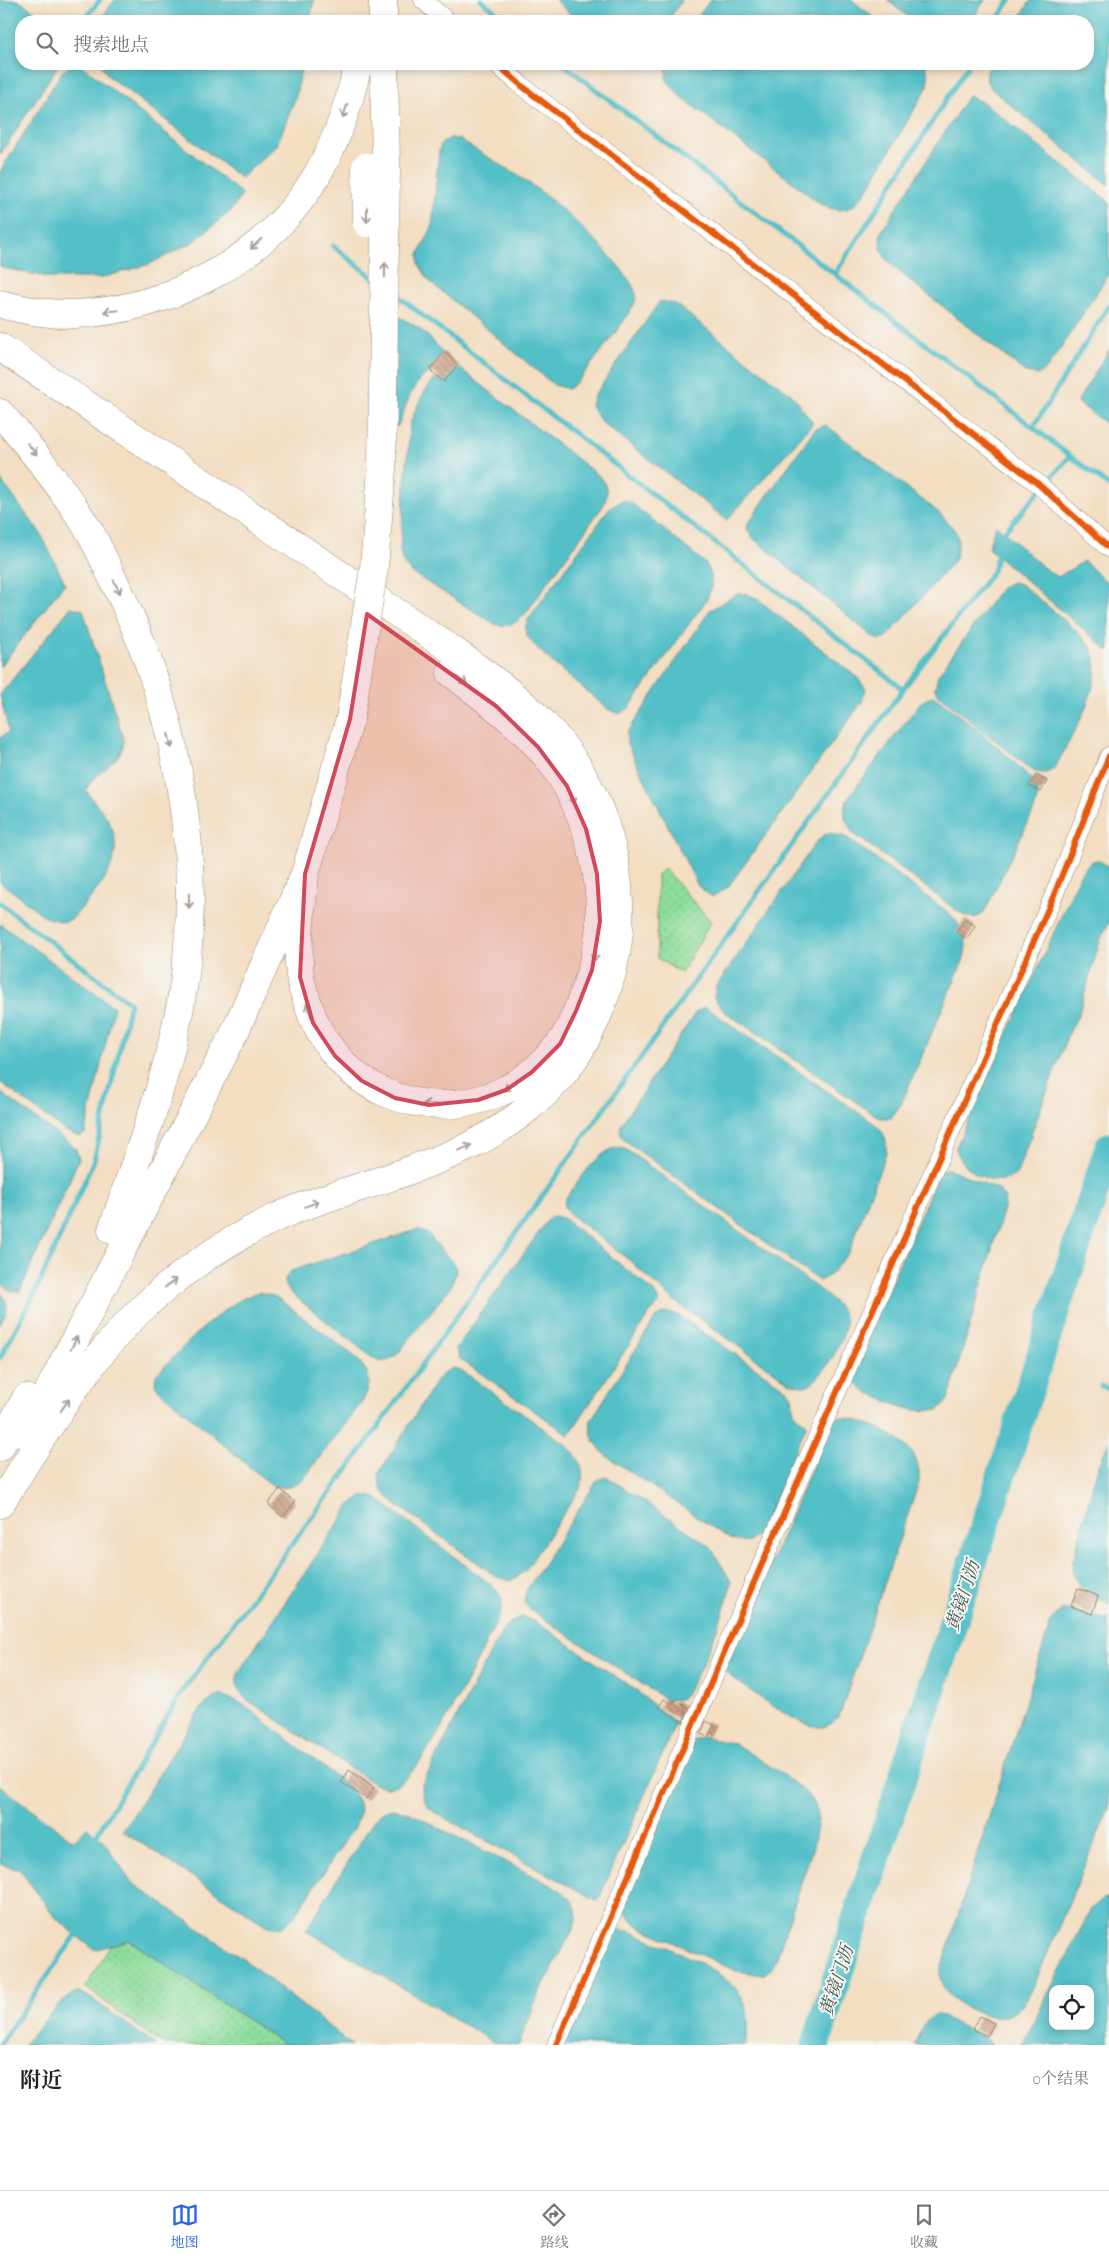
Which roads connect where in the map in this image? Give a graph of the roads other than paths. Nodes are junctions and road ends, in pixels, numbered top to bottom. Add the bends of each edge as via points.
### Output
1 (367, 0) edge
2 (383, 0) edge
3 (423, 0) edge
4 (367, 15) edge
5 (383, 15) edge
6 (440, 15) edge
7 (357, 70) edge
8 (367, 70) edge
9 (384, 70) edge
10 (504, 70) edge
11 (376, 167) junction
12 (0, 304) edge
13 (0, 347) edge
14 (0, 369) edge
15 (0, 413) edge
16 (1109, 548) edge
17 (1109, 756) edge
18 (305, 874) junction
19 (227, 1034) junction
20 (112, 1230) junction
21 (0, 1447) edge
22 (0, 1497) edge
23 (0, 1504) edge
24 (556, 2045) edge

1 - 4 highway
2 - 5 highway
3 - 6 street
7 -> 12 highway via 335,139 311,184 286,216 249,251 202,281 157,300 117,310 73,314 30,311
8 - 11 highway
9 - 11 highway
10 - 16 street via 1037,483
18 -> 11 highway, bridge via 350,719 374,568 382,469
11 -> 19 highway, bridge via 362,527 340,704 312,814
23 -> 13 highway via 60,1410 112,1338 163,1289 216,1252 273,1219 417,1168 476,1143 519,1115 558,1080 586,1040 609,986 619,933 618,878 606,826 584,777 538,718 512,694 454,651
14 -> 18 highway via 430,657 496,706 538,747 567,786 586,830 597,874 600,921 592,970 560,1044 532,1072 506,1090 452,1105 429,1105 395,1098 362,1081 335,1056 313,1023 300,977 299,934
15 -> 20 highway via 34,451 87,526 128,608 158,693 180,780 188,858 189,935 180,1007 162,1085
17 - 24 street via 1054,895
18 - 19 highway
19 - 20 highway
22 -> 19 highway via 38,1411
20 - 21 highway

